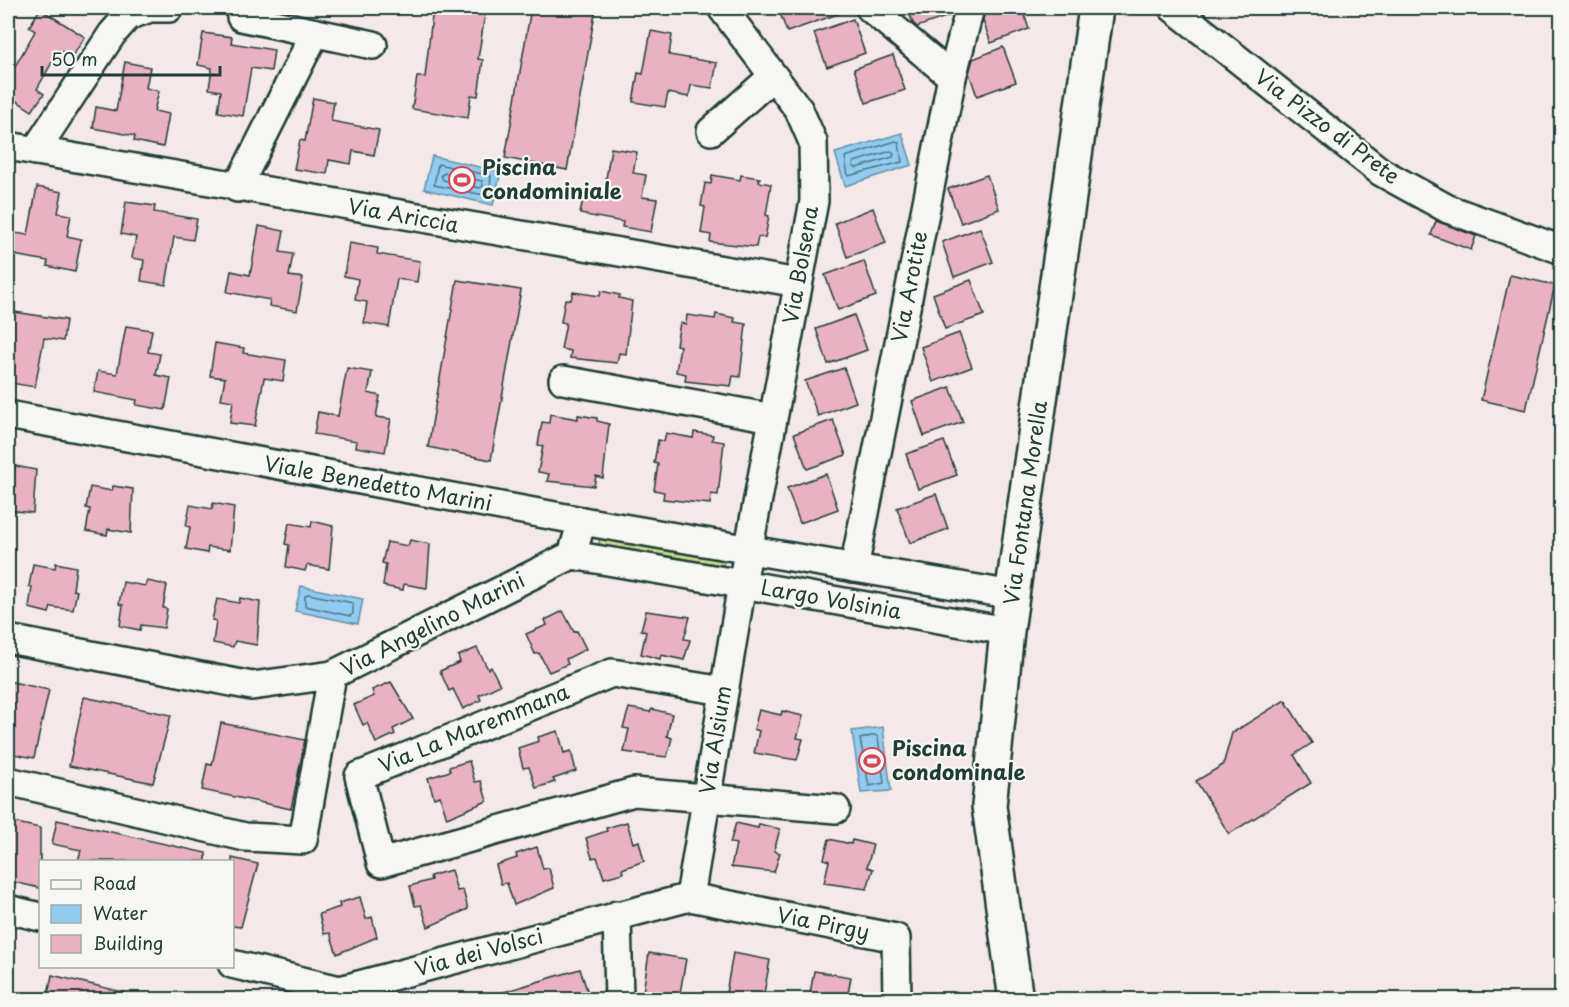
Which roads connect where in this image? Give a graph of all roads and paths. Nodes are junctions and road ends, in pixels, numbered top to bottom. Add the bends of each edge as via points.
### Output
1 (169, 8) edge
2 (722, 8) edge
3 (870, 8) edge
4 (970, 8) edge
5 (1096, 8) edge
6 (1173, 8) edge
7 (241, 17) dead end
8 (315, 33) junction
9 (373, 45) dead end
10 (772, 77) junction
11 (952, 77) junction
12 (711, 131) dead end
13 (8, 146) edge
14 (35, 151) junction
15 (237, 188) junction
16 (1562, 250) edge
17 (798, 283) junction
18 (563, 380) dead end
19 (8, 415) edge
20 (772, 418) junction
21 (582, 521) junction
22 (749, 549) junction
23 (572, 555) junction
24 (854, 568) junction
25 (742, 584) junction
26 (1013, 595) junction
27 (1007, 631) junction
28 (8, 639) edge
29 (332, 675) junction
30 (724, 691) junction
31 (8, 781) edge
32 (706, 799) junction
33 (836, 809) dead end
34 (690, 897) junction
35 (8, 909) edge
36 (617, 915) junction
37 (39, 917) edge
38 (234, 964) edge
39 (619, 999) edge
40 (897, 999) edge
41 (1016, 999) edge

1 - 14 street via 150,8 128,16
2 - 10 street, Via Bolsena
3 - 11 street
4 - 11 street, Via Arotite
5 - 26 street, Via Fontana Morella
6 - 16 street, Via Pizzo di Prete via 1398,183 1448,209
7 - 8 street
8 - 9 street
8 - 15 street
10 - 12 street
10 - 17 street, Via Bolsena via 799,110 813,142 814,201
11 - 24 street, Via Arotite
13 - 14 street, Via Ariccia
14 - 15 street, Via Ariccia
15 - 17 street, Via Ariccia
17 - 20 street, Via Bolsena
18 - 20 street
19 - 21 street, Viale Benedetto Marini
20 - 22 street, Via Bolsena
21 - 22 street, Viale Benedetto Marini
21 - 23 street
22 - 24 street, Largo Volsinia
22 - 25 street, Largo Volsinia
23 - 25 street
23 - 29 street, Via Angelino Marini
24 - 26 street, Largo Volsinia
25 - 27 street, Largo Volsinia
25 - 30 street, Via Alsium
26 - 27 street, Via Fontana Morella
27 - 41 street, Via Fontana Morella via 989,806
28 - 29 street, Via Angelino Marini via 252,686
29 - 31 street via 303,840 245,837
30 - 32 street, Via Alsium
30 - 32 street, Via La Maremmana via 612,673 359,776 381,863 634,792
32 - 33 street
32 - 34 street, Via Alsium
34 - 36 street, Via dei Volsci
34 - 40 street, Via Pirgy via 896,938
35 - 37 street
36 - 38 street, Via dei Volsci via 340,990
36 - 39 street

